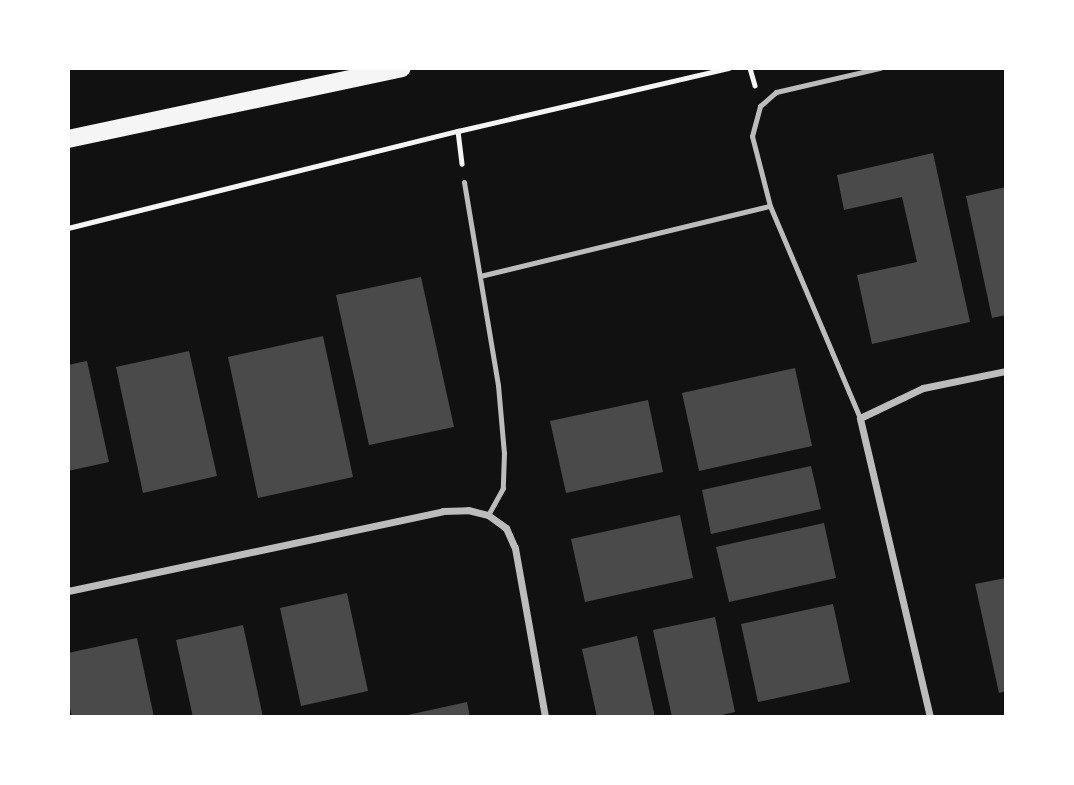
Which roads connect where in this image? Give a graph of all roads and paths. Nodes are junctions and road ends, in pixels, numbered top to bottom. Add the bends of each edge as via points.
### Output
1 (402, 68) edge
2 (729, 68) edge
3 (880, 68) edge
4 (458, 131) junction
5 (68, 139) edge
6 (464, 182) joint
7 (771, 206) junction
8 (68, 228) edge
9 (480, 276) junction
10 (1006, 370) edge
11 (860, 418) junction
12 (488, 515) junction
13 (68, 591) edge
14 (545, 717) edge
15 (930, 717) edge

1 - 5 main road
2 - 4 path
3 - 7 lane via 776,92 760,106 752,136
4 - 6 path
4 - 8 path
6 - 9 lane
7 - 9 lane
7 - 11 lane
9 - 12 lane via 499,385 504,453 503,488
10 - 11 street via 923,388
11 - 15 street
12 - 13 street via 443,511
12 - 14 street via 506,528 515,548

